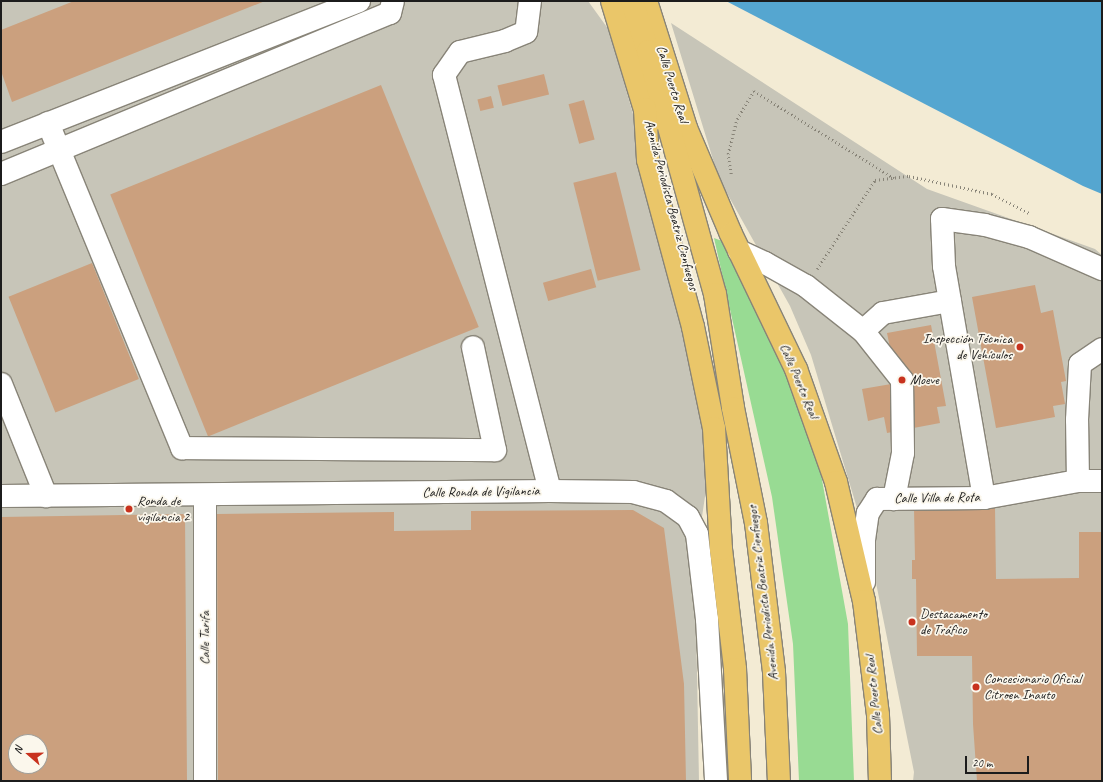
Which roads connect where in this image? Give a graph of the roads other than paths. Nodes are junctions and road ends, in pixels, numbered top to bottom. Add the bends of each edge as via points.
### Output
1 (359, 1) edge
2 (393, 1) edge
3 (530, 1) edge
4 (612, 1) edge
5 (632, 1) edge
6 (646, 1) edge
7 (645, 109) junction
8 (48, 123) junction
9 (1, 142) edge
10 (59, 150) junction
11 (1, 174) edge
12 (739, 251) junction
13 (1102, 269) edge
14 (950, 301) junction
15 (863, 331) junction
16 (473, 347) dead end
17 (1102, 349) edge
18 (1, 384) edge
19 (732, 408) junction
20 (1078, 481) junction
21 (1102, 481) edge
22 (550, 491) junction
23 (1, 496) edge
24 (46, 496) junction
25 (205, 496) junction
26 (894, 498) junction
27 (984, 498) junction
28 (864, 602) junction
29 (205, 781) edge
30 (716, 781) edge
31 (740, 781) edge
32 (779, 781) edge
33 (880, 781) edge

1 - 8 street
2 - 10 street via 390,13
3 - 22 street via 526,32 505,41 460,52 444,75
4 - 7 main road, Avenida Periodista Beatriz Cienfuegos
5 - 19 main road, Avenida Periodista Beatriz Cienfuegos via 715,294
6 - 12 main road, Calle Puerto Real via 686,128
7 - 19 main road, Avenida Periodista Beatriz Cienfuegos via 710,347
7 - 31 main road via 648,160 693,327 714,428 721,549 735,669
8 - 9 street
8 - 10 street
10 - 11 street
10 - 16 street via 182,448 495,450
12 - 15 street via 806,286
12 - 28 main road, Calle Puerto Real via 796,369 813,412 836,482
13 - 14 street via 1029,237 985,225 942,219 944,266
14 - 15 street via 882,313
14 - 27 street
15 - 26 street via 902,380 903,452
17 - 20 street via 1080,364 1077,420
18 - 24 street
19 - 32 main road, Avenida Periodista Beatriz Cienfuegos via 756,523 774,672
20 - 21 street, Calle Villa de Rota
20 - 27 street, Calle Villa de Rota
22 - 25 street, Calle Ronda de Vigilancia
22 - 30 street, Calle Ronda de Vigilancia via 633,492 666,501 688,517 697,534 706,611
23 - 24 street, Calle Ronda de Vigilancia
24 - 25 street, Calle Ronda de Vigilancia
25 - 29 street, Calle Tarifa
26 - 27 street, Calle Villa de Rota
26 - 28 street, Calle Villa de Rota via 877,499 868,513 864,540
28 - 33 main road, Calle Puerto Real via 878,715

